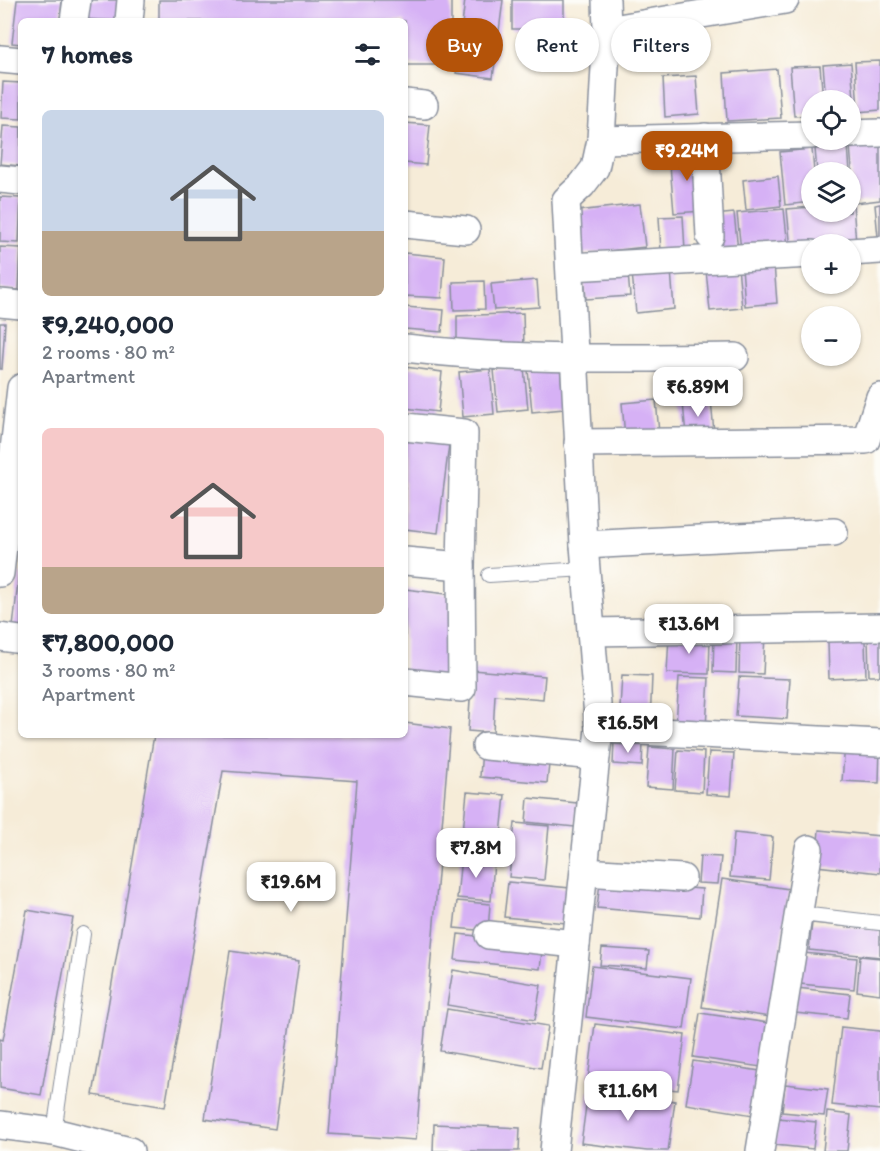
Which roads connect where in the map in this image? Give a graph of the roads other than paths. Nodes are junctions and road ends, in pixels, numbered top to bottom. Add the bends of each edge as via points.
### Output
1 (77, 0) edge
2 (131, 0) edge
3 (606, 0) edge
4 (784, 0) edge
5 (74, 18) edge
6 (129, 18) edge
7 (607, 30) junction
8 (0, 59) edge
9 (18, 61) edge
10 (880, 133) edge
11 (861, 134) edge
12 (801, 135) edge
13 (705, 137) junction
14 (601, 140) junction
15 (0, 179) edge
16 (18, 180) edge
17 (408, 224) edge
18 (466, 230) dead end
19 (710, 236) dead end
20 (880, 250) edge
21 (861, 251) edge
22 (801, 255) edge
23 (570, 267) junction
24 (0, 303) edge
25 (18, 305) edge
26 (408, 348) edge
27 (735, 357) dead end
28 (574, 359) junction
29 (0, 386) edge
30 (18, 388) edge
31 (880, 397) edge
32 (18, 420) edge
33 (408, 427) edge
34 (578, 443) junction
35 (9, 514) edge
36 (834, 532) dead end
37 (584, 557) junction
38 (408, 561) edge
39 (461, 566) junction
40 (0, 573) edge
41 (489, 575) dead end
42 (880, 627) edge
43 (591, 632) junction
44 (0, 638) edge
45 (18, 640) edge
46 (408, 682) edge
47 (599, 729) junction
48 (880, 742) edge
49 (486, 746) dead end
50 (596, 756) junction
51 (809, 849) dead end
52 (584, 872) junction
53 (682, 878) dead end
54 (810, 915) dead end
55 (880, 923) edge
56 (83, 934) dead end
57 (489, 935) dead end
58 (576, 945) junction
59 (0, 1125) edge
60 (54, 1132) junction
61 (130, 1151) edge
62 (554, 1151) edge
63 (760, 1151) edge

1 - 5 street
2 - 6 street
3 - 7 street
4 - 7 street
7 - 14 street
8 - 9 street
10 - 11 street
12 - 13 street
13 - 14 street
13 - 19 street
14 - 23 street via 595,168 566,200
15 - 16 street
17 - 18 street
20 - 21 street
22 - 23 street
23 - 28 street
24 - 25 street
26 - 28 street
27 - 28 street
28 - 34 street
29 - 30 street
31 - 34 street via 866,440
32 - 35 street
33 - 39 street via 464,433
34 - 37 street
35 - 40 street
36 - 37 street
37 - 41 lane
37 - 43 street
38 - 39 street
39 - 46 street via 462,688
42 - 43 street
43 - 47 street
44 - 45 street
47 - 48 street
47 - 50 street
49 - 50 street
50 - 52 street
51 - 63 street
52 - 53 street
52 - 58 street
54 - 55 lane
56 - 60 lane
57 - 58 street
58 - 62 street
59 - 60 street
60 - 61 street

